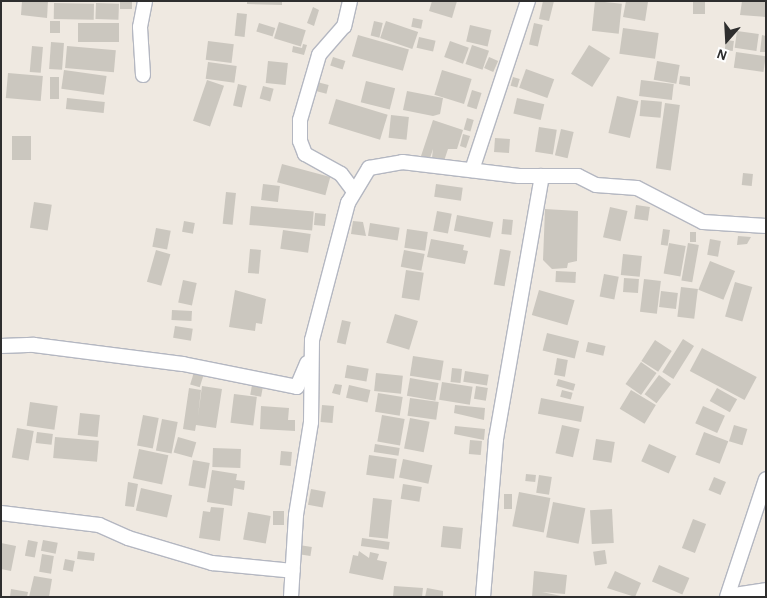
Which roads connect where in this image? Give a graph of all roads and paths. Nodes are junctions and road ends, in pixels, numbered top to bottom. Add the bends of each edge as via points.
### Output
1 (145, 1) edge
2 (350, 1) edge
3 (528, 1) edge
4 (143, 75) dead end
5 (472, 170) junction
6 (542, 176) junction
7 (353, 190) junction
8 (766, 226) edge
9 (1, 346) edge
10 (309, 358) junction
11 (766, 479) edge
12 (1, 513) edge
13 (293, 570) junction
14 (766, 590) edge
15 (727, 596) edge
16 (291, 597) edge
17 (483, 597) edge

1 - 4 street via 140,27
2 - 7 street via 344,26 319,55 300,120 300,142 305,154 340,174
3 - 5 street
5 - 6 street
5 - 7 street via 386,163 369,168
6 - 8 street via 578,176 596,185 638,188 703,222
6 - 17 street via 496,439
7 - 10 street
9 - 10 street via 34,345 183,364 296,387
10 - 13 street via 311,422 296,515
11 - 15 street
12 - 13 street via 99,525 128,538 212,564
13 - 16 street
14 - 15 street

